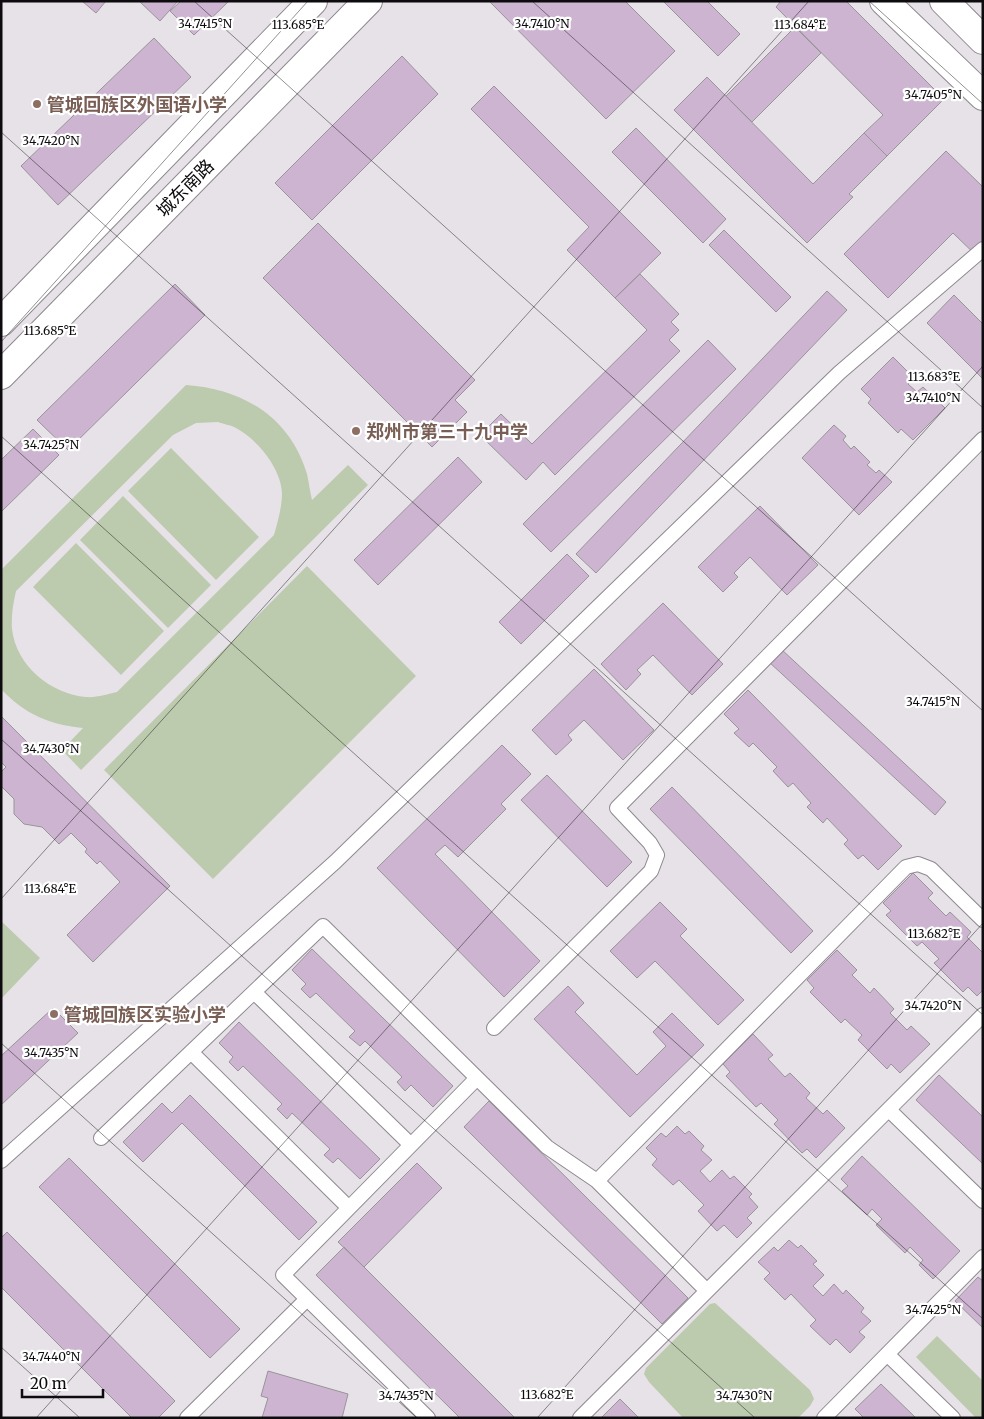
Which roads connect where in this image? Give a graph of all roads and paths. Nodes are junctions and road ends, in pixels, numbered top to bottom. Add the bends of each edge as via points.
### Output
1 (313, 1) edge
2 (368, 1) edge
3 (884, 1) edge
4 (944, 1) edge
5 (983, 40) edge
6 (983, 96) edge
7 (983, 249) edge
8 (1, 322) edge
9 (1, 375) edge
10 (983, 439) edge
11 (983, 920) edge
12 (254, 992) junction
13 (983, 1015) edge
14 (494, 1028) dead end
15 (191, 1052) junction
16 (477, 1078) junction
17 (889, 1110) junction
18 (101, 1138) dead end
19 (411, 1145) junction
20 (1, 1162) edge
21 (597, 1181) junction
22 (983, 1201) edge
23 (349, 1208) junction
24 (983, 1257) edge
25 (707, 1291) junction
26 (307, 1299) junction
27 (887, 1354) junction
28 (831, 1416) edge
29 (187, 1418) edge
30 (428, 1418) edge
31 (580, 1418) edge
32 (953, 1418) edge

1 - 8 main road
2 - 9 main road, 城东南路
3 - 6 main road
4 - 5 main road
7 - 20 lane via 839,373 335,862
10 - 14 lane via 617,808 657,855 651,871
11 - 21 lane via 931,869 918,864 906,867
12 - 15 lane
12 - 16 lane via 323,926
12 - 19 lane
13 - 17 lane
15 - 18 lane
15 - 23 lane
16 - 19 lane
16 - 21 lane via 547,1147
17 - 22 lane
17 - 25 lane
19 - 23 lane
21 - 25 lane
23 - 26 lane via 283,1275
24 - 27 lane
25 - 31 lane
26 - 29 lane
26 - 30 lane
27 - 28 lane
27 - 32 lane

